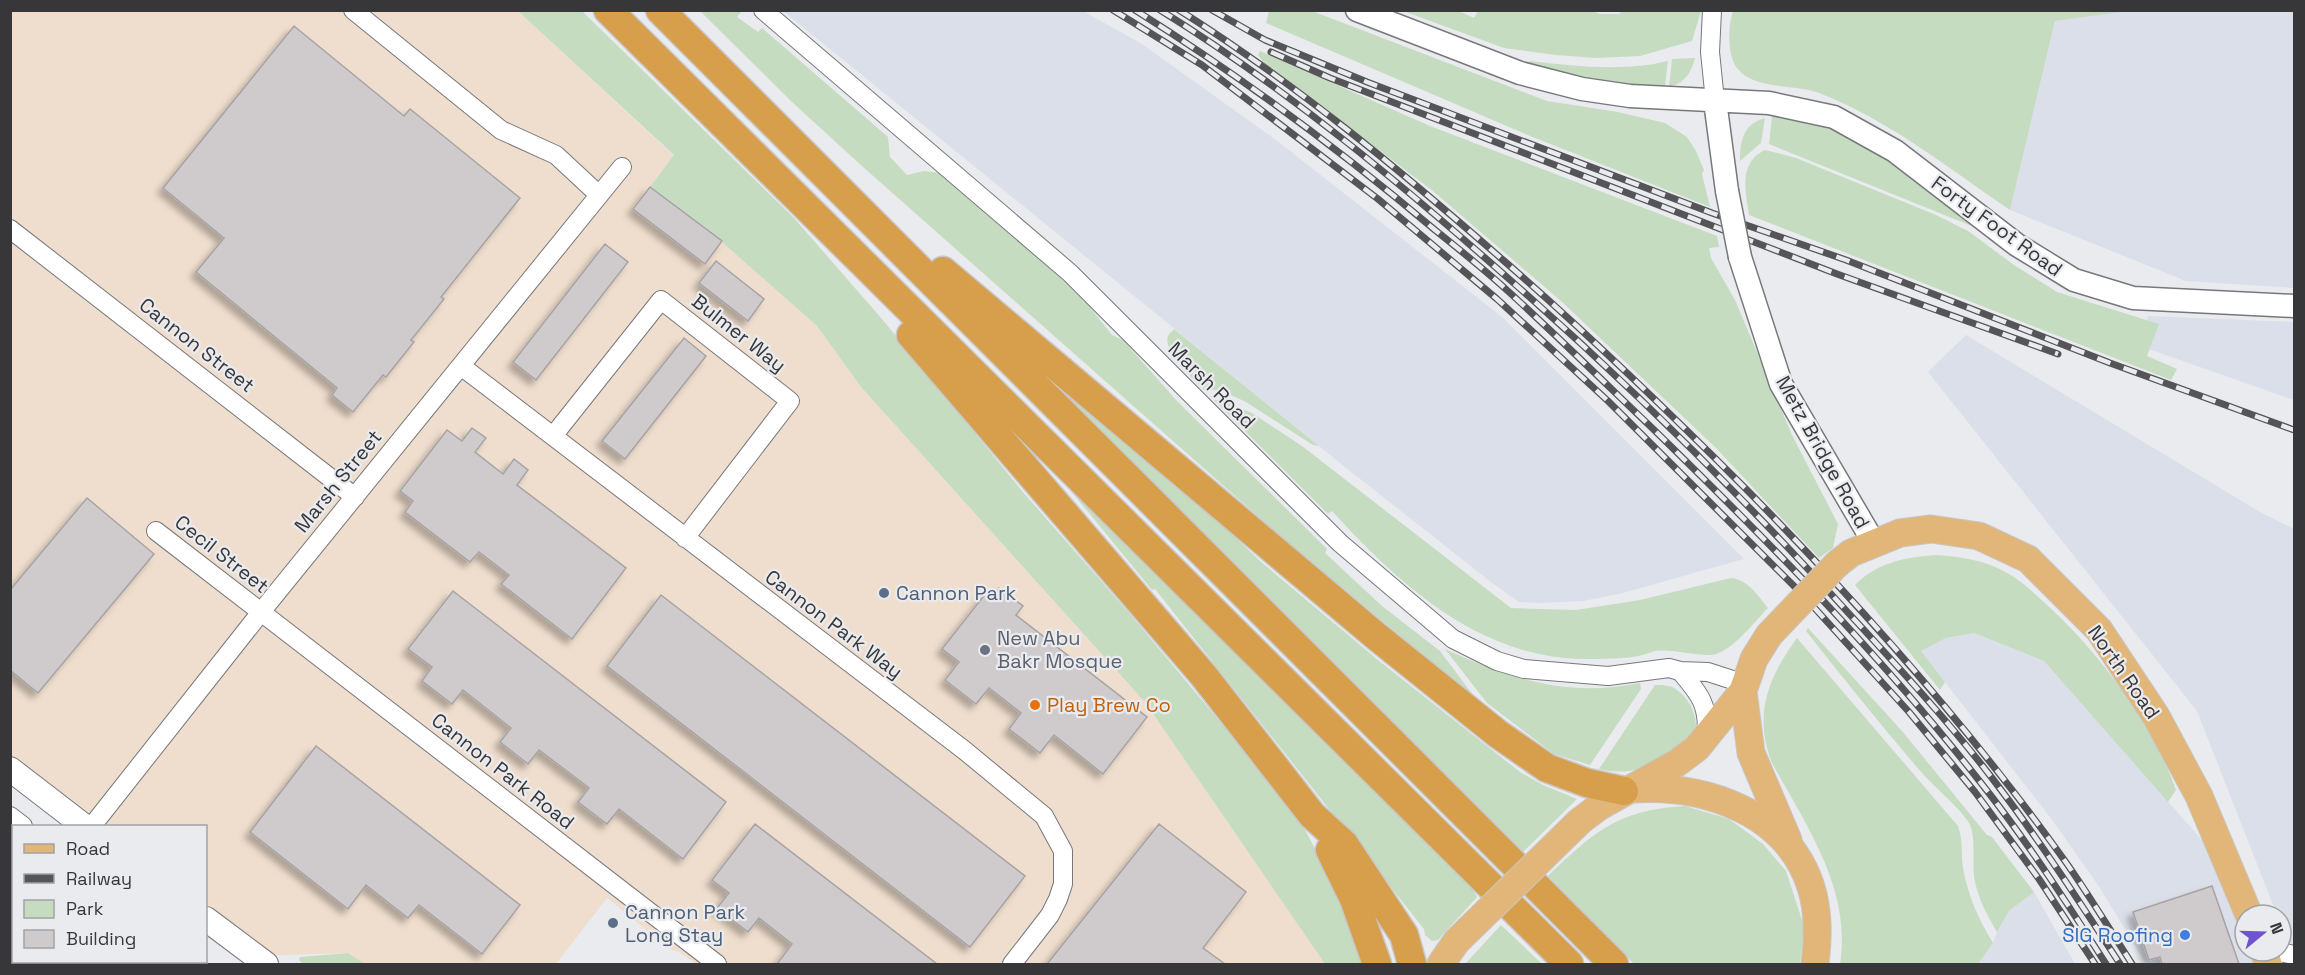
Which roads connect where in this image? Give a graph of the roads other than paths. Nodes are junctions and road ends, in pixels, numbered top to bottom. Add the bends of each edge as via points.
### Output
1 (353, 10) edge
2 (608, 10) edge
3 (660, 10) edge
4 (763, 10) edge
5 (1357, 10) edge
6 (1712, 10) edge
7 (1715, 100) junction
8 (800, 149) junction
9 (622, 167) dead end
10 (774, 175) junction
11 (600, 195) junction
12 (10, 229) edge
13 (2295, 306) edge
14 (461, 366) junction
15 (553, 436) junction
16 (355, 497) junction
17 (156, 531) dead end
18 (685, 538) junction
19 (1874, 543) junction
20 (261, 612) junction
21 (1680, 671) junction
22 (1744, 688) junction
23 (1706, 739) junction
24 (10, 769) edge
25 (1628, 790) junction
26 (1312, 815) junction
27 (83, 825) edge
28 (93, 825) edge
29 (1789, 844) junction
30 (2244, 903) edge
31 (207, 920) edge
32 (266, 964) edge
33 (717, 964) edge
34 (1012, 964) edge
35 (1377, 964) edge
36 (1412, 964) edge
37 (1441, 964) edge
38 (1569, 964) edge
39 (1614, 964) edge
40 (1815, 964) edge

1 - 11 street via 501,130 556,155
2 - 10 highway
3 - 8 highway
4 - 21 street, Marsh Road via 1070,273 1287,493 1453,639 1497,661 1524,669 1608,676 1669,668
5 - 7 street, Forty Foot Road via 1520,73 1582,89 1630,96
6 - 7 street via 1710,52
7 - 13 street, Forty Foot Road via 1769,102 1834,117 1895,151 2017,245 2074,280 2133,298
7 - 19 street, Metz Bridge Road, bridge via 1726,191 1740,257 1781,384
8 - 25 highway via 1498,735 1547,768 1587,783
8 - 39 highway
9 - 11 street, Marsh Street
10 - 26 highway via 1204,676
10 - 38 highway
11 - 14 street, Marsh Street
12 - 16 street, Cannon Street
14 - 15 street, Cannon Park Way
14 - 16 street, Marsh Street
15 - 18 street, Cannon Park Way
15 - 18 street, Bulmer Way via 661,300 790,401
16 - 20 street, Marsh Street
17 - 20 street, Cecil Street
18 - 34 street, Cannon Park Way via 964,750 1044,816 1064,851 1063,884 1050,915
19 - 22 main road, North Road, bridge via 1837,564 1769,635 1754,659
19 - 30 main road, North Road via 1900,533 1931,528 1979,536 2028,559 2098,630 2156,716 2199,796
20 - 28 street, Marsh Street
20 - 33 street, Cannon Park Road
21 - 22 street, Marsh Road via 1708,672
21 - 23 street via 1698,691 1705,707
22 - 23 main road
22 - 29 main road via 1751,753
23 - 25 main road via 1688,756
24 - 27 main road
25 - 29 main road via 1668,788 1717,797 1752,814
25 - 37 main road, bridge via 1580,821 1456,942
26 - 35 highway via 1354,898
26 - 36 highway via 1344,844 1404,934
29 - 40 main road via 1811,886 1819,936
31 - 32 main road

